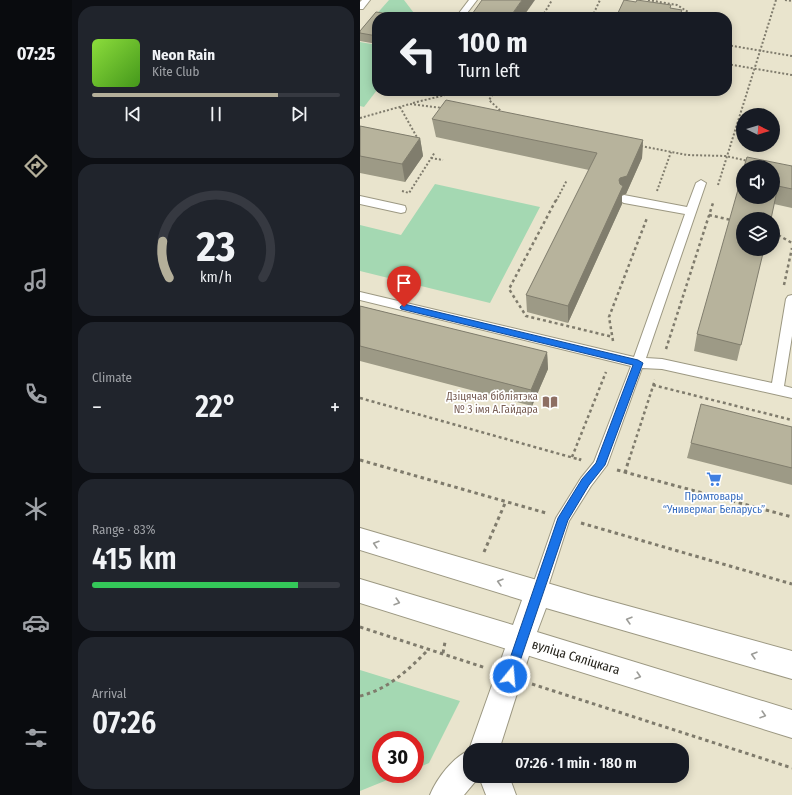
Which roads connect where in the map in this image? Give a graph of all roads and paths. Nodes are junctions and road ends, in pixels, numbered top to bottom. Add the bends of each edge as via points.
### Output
1 (366, 0) edge
2 (473, 0) edge
3 (552, 0) edge
4 (600, 0) edge
5 (648, 0) edge
6 (785, 0) edge
7 (792, 1) edge
8 (360, 6) edge
9 (464, 12) edge
10 (545, 12) edge
11 (594, 12) edge
12 (688, 12) edge
13 (732, 46) edge
14 (792, 56) edge
15 (732, 65) edge
16 (792, 75) edge
17 (442, 96) edge
18 (492, 96) edge
19 (410, 104) junction
20 (400, 107) junction
21 (446, 108) edge
22 (505, 115) edge
23 (360, 118) edge
24 (421, 144) dead end
25 (641, 146) edge
26 (435, 152) dead end
27 (671, 152) junction
28 (431, 158) junction
29 (443, 160) dead end
30 (745, 160) edge
31 (567, 180) dead end
32 (701, 183) dead end
33 (395, 190) dead end
34 (624, 198) edge
35 (360, 200) edge
36 (652, 204) junction
37 (401, 209) dead end
38 (691, 211) junction
39 (731, 220) edge
40 (780, 236) edge
41 (792, 243) edge
42 (792, 248) edge
43 (784, 286) dead end
44 (360, 296) edge
45 (792, 299) edge
46 (638, 363) junction
47 (606, 371) dead end
48 (653, 386) dead end
49 (778, 389) junction
50 (792, 393) edge
51 (360, 398) edge
52 (792, 420) edge
53 (572, 457) junction
54 (600, 465) junction
55 (506, 501) dead end
56 (792, 517) edge
57 (360, 539) edge
58 (484, 553) dead end
59 (360, 591) edge
60 (538, 593) junction
61 (360, 627) edge
62 (521, 640) junction
63 (445, 642) dead end
64 (429, 649) junction
65 (443, 653) junction
66 (792, 665) edge
67 (510, 676) junction
68 (360, 696) edge
69 (792, 724) edge
70 (485, 743) edge
71 (792, 768) edge
72 (463, 774) edge
73 (496, 783) edge
74 (445, 795) edge
75 (500, 795) edge

1 - 8 lane
2 - 9 lane
3 - 10 path
4 - 11 path
5 - 12 path via 677,5
6 - 7 path
13 - 14 path
15 - 16 path
17 - 19 path
18 - 22 path via 489,100
19 - 20 path
19 - 21 path
20 - 23 path
20 - 24 path
25 - 27 path
26 - 28 path
27 - 30 path
27 - 36 path
28 - 29 path
28 - 33 path via 409,193
31 - 36 path via 509,289 526,316 613,337 609,317
32 - 38 lane
34 - 36 lane
35 - 37 lane
36 - 38 lane
38 - 39 path
38 - 46 lane
40 - 41 path
42 - 43 path
44 - 46 lane
45 - 49 lane
46 - 49 lane via 662,364
46 - 54 lane
47 - 53 path
48 - 52 path
49 - 50 lane
51 - 53 path
53 - 54 path
54 - 56 path
54 - 60 lane via 563,518
55 - 58 path
60 -> 57 main road
59 -> 62 main road, вуліца Сяліцкага
60 - 62 main road
66 -> 60 main road
61 - 64 path
62 - 67 main road
62 -> 69 main road, вуліца Сяліцкага
63 - 65 path
64 - 65 path
64 - 68 path via 397,680 376,692
65 - 67 path
67 - 70 main road
67 - 71 path
72 - 74 main road
73 - 75 main road

